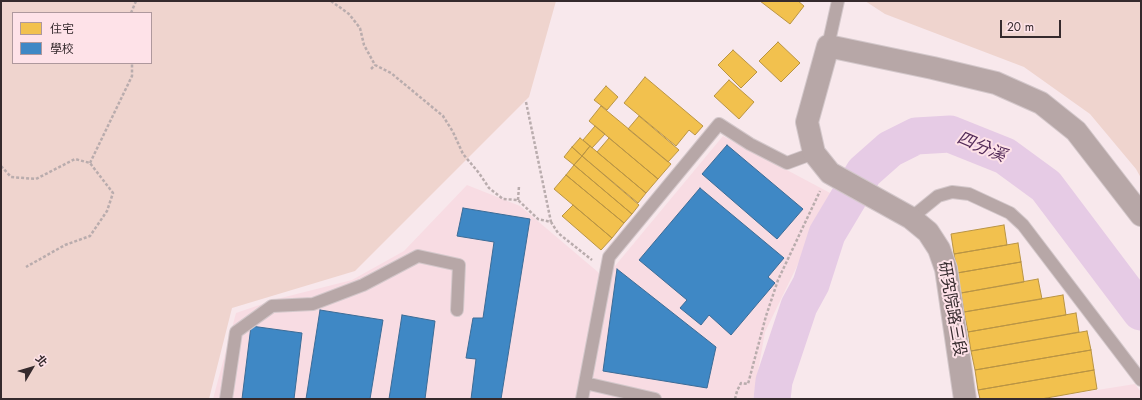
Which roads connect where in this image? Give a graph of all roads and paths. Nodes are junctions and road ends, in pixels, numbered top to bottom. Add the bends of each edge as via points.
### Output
1 (136, 1) edge
2 (331, 1) edge
3 (838, 1) edge
4 (131, 12) edge
5 (828, 46) junction
6 (132, 64) edge
7 (375, 65) junction
8 (371, 69) dead end
9 (526, 102) dead end
10 (814, 153) junction
11 (90, 163) junction
12 (1, 166) edge
13 (833, 175) junction
14 (519, 186) dead end
15 (518, 200) junction
16 (1141, 215) edge
17 (911, 218) junction
18 (551, 222) junction
19 (608, 262) junction
20 (26, 267) dead end
21 (457, 310) dead end
22 (1141, 380) edge
23 (584, 383) junction
24 (226, 399) edge
25 (582, 399) edge
26 (655, 399) edge
27 (735, 399) edge
28 (965, 399) edge

1 - 4 path
2 - 7 path via 349,14 360,28 364,45
3 - 5 lane
5 - 10 street via 807,122
5 - 16 street via 996,83 1041,103 1076,130
6 - 11 path via 132,76
7 - 8 path
7 - 15 path via 391,73 443,116 463,154 488,188 503,199
9 - 18 path
10 - 13 street
10 - 19 lane via 787,163 719,124 609,257
11 - 12 path via 75,159 36,179 11,177
11 - 20 path via 113,193 107,211 90,236 65,245
13 - 17 street, 研究院路三段
13 - 27 path via 814,204 778,280 748,384 741,383
14 - 15 path
15 - 18 path via 538,219
17 - 22 lane via 938,196 952,192 969,194 1010,214 1023,225
17 - 28 street, 研究院路三段 via 928,232 939,249 946,269
18 - 19 path via 558,233 591,260
19 - 23 lane
21 - 24 lane via 459,264 418,256 363,285 312,304 272,306 236,332
23 - 25 lane
23 - 26 lane

